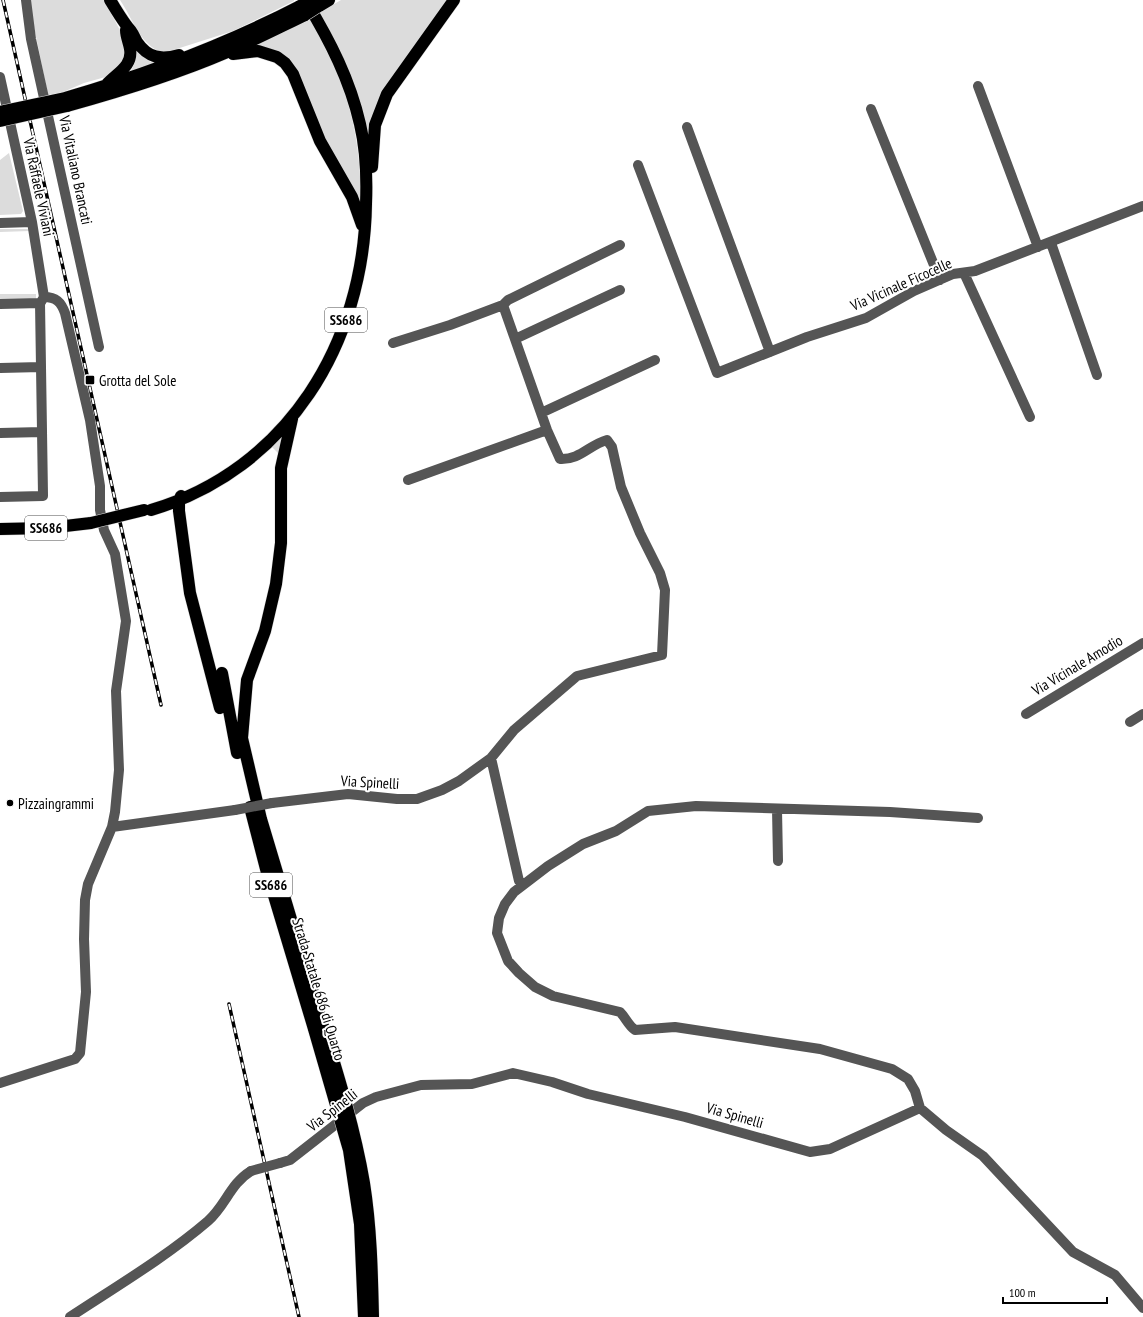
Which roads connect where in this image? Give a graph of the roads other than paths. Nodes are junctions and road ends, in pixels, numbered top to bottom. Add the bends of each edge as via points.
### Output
1 (26, 0) edge
2 (110, 0) edge
3 (454, 0) edge
4 (319, 2) edge
5 (303, 7) edge
6 (126, 27) junction
7 (224, 53) junction
8 (193, 56) junction
9 (0, 77) edge
10 (104, 86) junction
11 (978, 86) dead end
12 (66, 102) junction
13 (870, 109) dead end
14 (0, 112) edge
15 (0, 121) edge
16 (687, 127) dead end
17 (638, 165) dead end
18 (366, 188) junction
19 (1143, 206) edge
20 (0, 222) edge
21 (32, 222) junction
22 (366, 233) junction
23 (1051, 243) junction
24 (620, 245) dead end
25 (1038, 247) junction
26 (964, 273) junction
27 (940, 280) junction
28 (620, 290) dead end
29 (42, 300) junction
30 (0, 304) edge
31 (503, 305) junction
32 (515, 340) junction
33 (393, 343) dead end
34 (99, 347) dead end
35 (770, 352) junction
36 (655, 360) dead end
37 (41, 367) junction
38 (0, 368) edge
39 (1097, 375) dead end
40 (304, 399) junction
41 (541, 413) junction
42 (1030, 417) dead end
43 (292, 419) junction
44 (547, 430) junction
45 (42, 432) junction
46 (0, 433) edge
47 (262, 450) junction
48 (249, 451) junction
49 (233, 468) junction
50 (281, 468) junction
51 (408, 480) dead end
52 (186, 490) junction
53 (0, 497) edge
54 (179, 502) junction
55 (148, 510) junction
56 (180, 521) junction
57 (0, 529) edge
58 (1143, 643) edge
59 (222, 673) dead end
60 (1026, 714) dead end
61 (1143, 714) edge
62 (1130, 722) dead end
63 (238, 738) junction
64 (490, 758) junction
65 (777, 809) junction
66 (978, 818) dead end
67 (112, 827) junction
68 (778, 861) dead end
69 (520, 884) junction
70 (319, 1028) junction
71 (0, 1083) edge
72 (920, 1108) junction
73 (1143, 1308) edge
74 (70, 1317) edge
75 (364, 1317) edge
76 (373, 1317) edge

1 - 34 street, Via Vitaliano Brancati via 31,39
2 - 6 highway
3 - 18 highway via 387,94 375,125 372,167
4 - 5 highway, bridge
5 - 7 highway
5 - 8 highway
5 - 18 highway via 328,38 346,77 360,125
6 - 8 highway via 141,48 152,56
6 - 10 highway via 130,50 128,62 124,69
7 - 12 highway via 123,91
7 - 22 highway via 258,51 277,57 285,63 293,74 320,141 352,197
8 - 10 highway
9 - 21 street, Via Raffaele Viviani
10 - 12 highway
11 - 25 street
12 - 14 highway, bridge
12 - 15 highway, bridge
13 - 27 street
16 - 35 street
17 - 35 street, Via Vicinale Ficocelle via 717,373
18 - 22 highway, SS686
19 - 23 street, Via Vicinale Ficocelle
20 - 21 street
21 - 29 street, Via Raffaele Viviani
22 - 40 highway, SS686 via 356,291 342,333 322,372
23 - 25 street, Via Vicinale Ficocelle
23 - 39 street
24 - 31 street via 508,300
25 - 26 street, Via Vicinale Ficocelle
26 - 27 street, Via Vicinale Ficocelle via 953,274
26 - 42 street
27 - 35 street, Via Vicinale Ficocelle via 914,291 866,318
28 - 32 street
29 - 30 street
29 - 37 street, Via Raffaele Viviani
29 - 67 street via 52,297 60,303 65,313 90,420 104,530 115,554 123,596 126,622 116,691 119,770
31 - 32 street
31 - 33 street
32 - 41 street
36 - 41 street
37 - 38 street
37 - 45 street, Via Raffaele Viviani
40 - 43 highway, SS686
40 - 48 highway, SS686
41 - 44 street
43 - 47 highway, SS686
43 - 50 highway, SS686
44 - 51 street
44 - 64 street, Via Spinelli via 560,459 583,454 607,440 612,447 621,488 660,573 664,590 662,655 577,676 514,730
45 - 46 street
45 - 53 street, Via Raffaele Viviani via 43,496
47 - 48 highway
47 - 49 highway, SS686
47 - 50 highway via 272,452
48 - 49 highway, SS686
49 - 52 highway, SS686
49 - 54 highway, SS686
50 - 63 highway, SS686 via 280,543 276,584 265,631 246,685
52 - 54 highway, SS686
52 - 55 highway, SS686 via 150,505
54 - 55 highway, SS686
54 - 56 highway, SS686
55 - 56 highway, SS686 via 169,512
55 - 57 highway, SS686, bridge via 92,523 48,528
56 - 63 highway, SS686 via 192,605 226,727
58 - 60 street, Via Vicinale Amodio
59 - 63 highway, Strada Statale 686 di Quarto / SS686
61 - 62 street
63 - 70 highway, Strada Statale 686 di Quarto / SS686 via 256,835
64 - 67 street, Via Spinelli, bridge via 459,781 417,799 348,794 316,796
64 - 69 street
65 - 66 street via 890,812
65 - 68 street
65 - 69 street via 696,806 648,811 616,831 583,844
67 - 71 street via 88,884 85,900 86,992 80,1053 75,1059
69 - 72 street via 505,904 499,918 497,933 508,961 519,973 545,992 620,1012 635,1030 675,1027 817,1048 892,1069 908,1080 915,1091
70 - 75 highway, Strada Statale 686 di Quarto / SS686, bridge via 349,1150 360,1224
70 - 76 highway, Strada Statale 686 di Quarto / SS686, bridge via 348,1111 364,1183 370,1232
72 - 73 street via 983,1156 1073,1252 1114,1275
72 - 74 street, Via Spinelli, bridge via 830,1149 810,1152 513,1073 472,1084 421,1085 363,1103 290,1160 251,1171 240,1178 209,1220 162,1256

